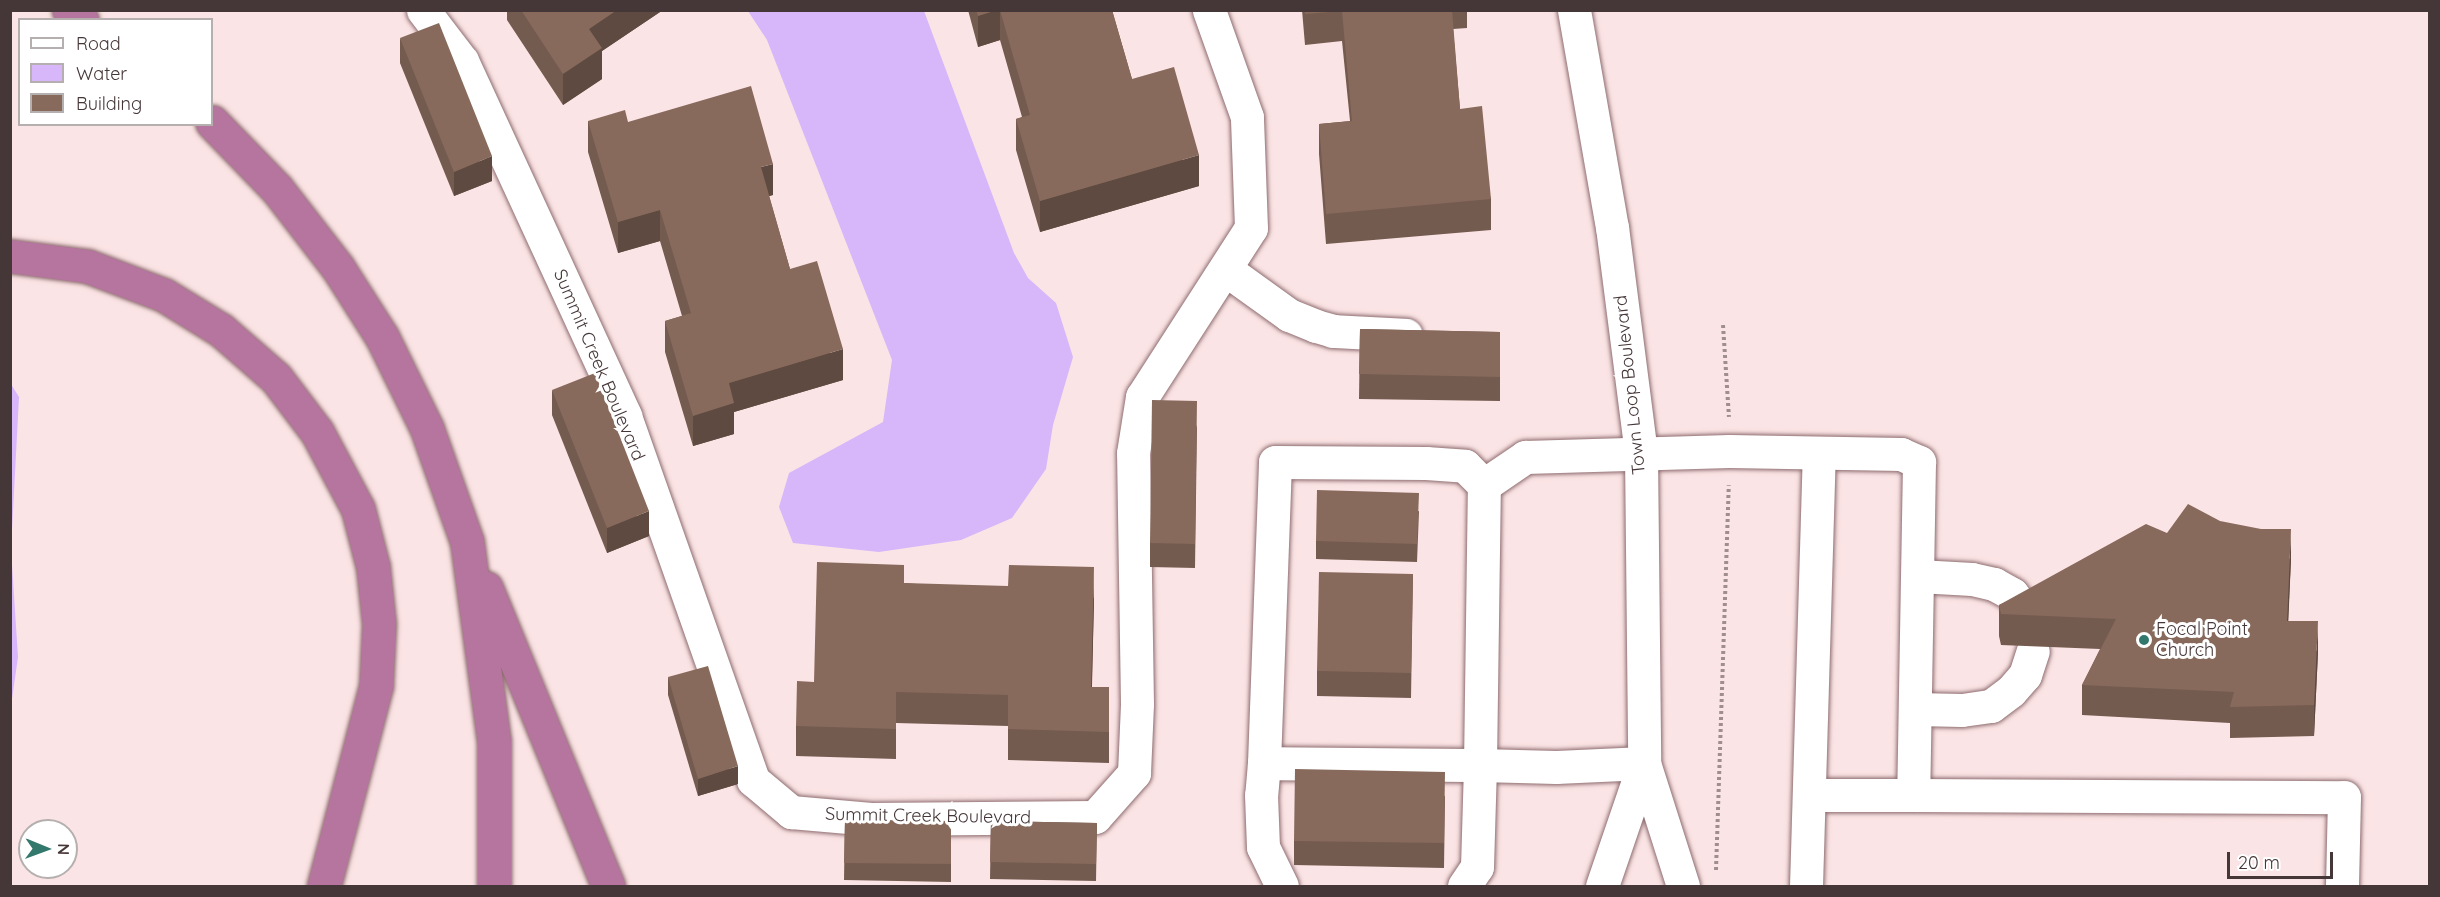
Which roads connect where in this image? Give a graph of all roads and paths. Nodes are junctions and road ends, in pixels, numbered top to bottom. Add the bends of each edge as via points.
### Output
1 (423, 10) edge
2 (1209, 10) edge
3 (1574, 10) edge
4 (213, 123) edge
5 (10, 256) edge
6 (1225, 269) junction
7 (1723, 325) dead end
8 (1437, 336) edge
9 (1729, 451) junction
10 (1641, 452) junction
11 (1819, 453) junction
12 (1485, 485) junction
13 (467, 542) junction
14 (1918, 576) junction
15 (2027, 614) edge
16 (2033, 651) dead end
17 (1915, 709) junction
18 (1264, 763) junction
19 (1644, 763) junction
20 (1480, 765) junction
21 (1809, 795) junction
22 (1913, 795) junction
23 (1716, 875) dead end
24 (324, 886) edge
25 (494, 886) edge
26 (608, 886) edge
27 (1282, 886) edge
28 (1464, 886) edge
29 (1602, 886) edge
30 (1683, 886) edge
31 (1806, 886) edge
32 (2342, 886) edge

1 - 6 street, Summit Creek Boulevard via 462,61 625,416 753,780 791,812 871,819 1095,817 1134,773 1137,704 1133,453 1142,397
2 - 6 street, Summit Creek Boulevard via 1247,117 1251,228
3 - 10 street, Town Loop Boulevard via 1612,227
4 - 13 highway via 277,189 338,268 382,338 427,429
5 - 24 highway via 87,266 164,295 221,330 276,378 317,432 358,509 375,579 379,624 376,686
6 - 8 street via 1289,315 1325,328
7 - 9 path
9 - 10 street
9 - 11 street
9 - 23 path
10 - 12 street via 1524,457
10 - 19 street, Town Loop Boulevard
11 - 14 street via 1901,454 1919,462
11 - 21 street
12 - 18 street via 1465,466 1275,462
12 - 20 street
13 - 25 highway via 494,741
13 - 26 highway
14 - 15 street via 1994,584 2012,594
14 - 17 street
16 - 17 street via 2025,675 2011,692 1991,706
17 - 22 street
18 - 20 street
18 - 27 street via 1263,847
19 - 20 street
19 - 29 street, Town Loop Boulevard
19 - 30 street, Town Loop Boulevard
20 - 28 street via 1477,867
21 - 22 street
21 - 31 street
22 - 32 street via 2344,797

